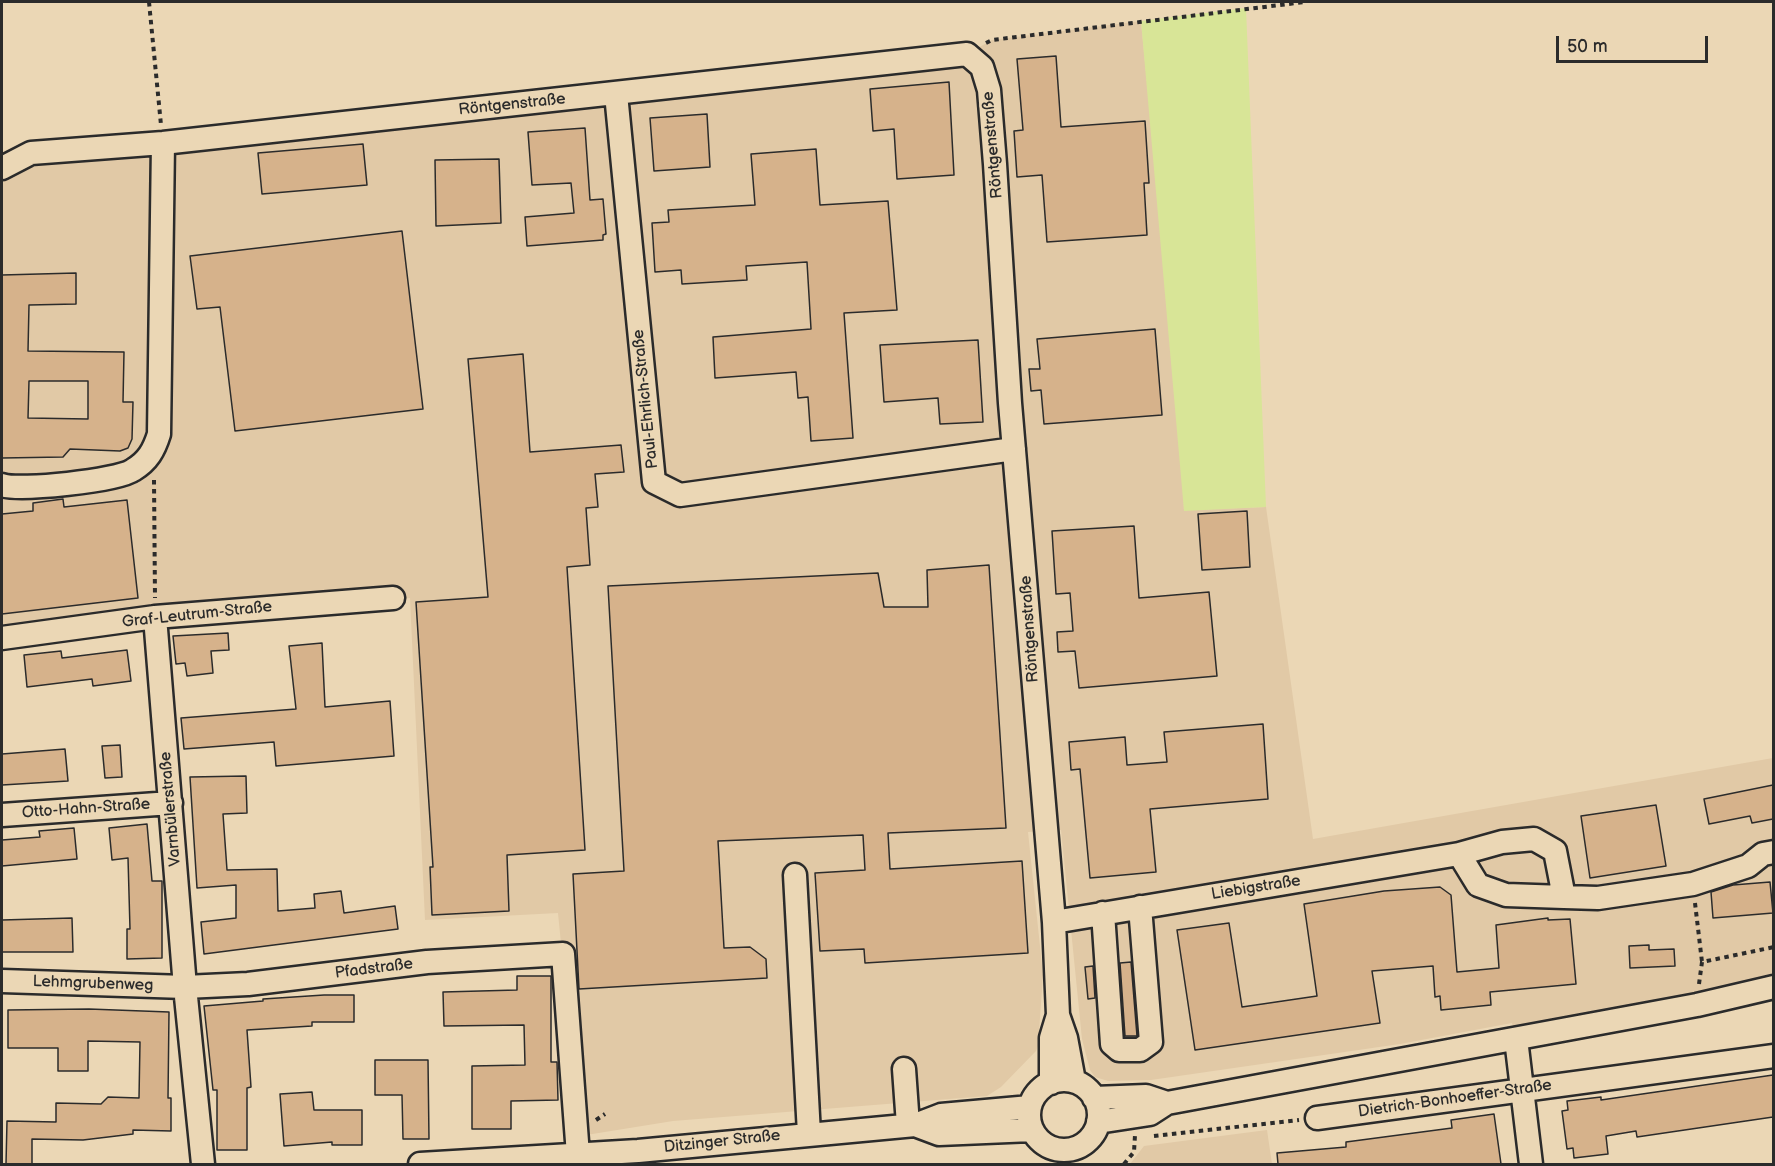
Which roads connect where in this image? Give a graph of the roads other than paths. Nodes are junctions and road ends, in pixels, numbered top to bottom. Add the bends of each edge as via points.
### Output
1 (616, 94) junction
2 (163, 143) junction
3 (2, 168) edge
4 (1014, 449) junction
5 (2, 485) edge
6 (393, 598) dead end
7 (155, 617) junction
8 (2, 638) edge
9 (171, 803) junction
10 (2, 815) edge
11 (1773, 852) edge
12 (1459, 854) junction
13 (795, 875) dead end
14 (1564, 897) junction
15 (1140, 907) junction
16 (1103, 913) junction
17 (1054, 921) junction
18 (2, 981) edge
19 (185, 987) junction
20 (1773, 987) edge
21 (1058, 1015) junction
22 (1516, 1039) junction
23 (1773, 1056) edge
24 (904, 1070) dead end
25 (1074, 1081) junction
26 (1051, 1083) junction
27 (1522, 1090) junction
28 (1094, 1098) junction
29 (1167, 1103) junction
30 (1030, 1107) junction
31 (1317, 1118) road end
32 (1098, 1122) junction
33 (912, 1125) junction
34 (1032, 1130) junction
35 (809, 1134) junction
36 (578, 1155) junction
37 (1052, 1156) edge
38 (1074, 1156) edge
39 (638, 1158) edge
40 (538, 1161) edge
41 (203, 1164) edge
42 (420, 1164) edge
43 (1531, 1164) edge

1 - 2 street, Röntgenstraße
1 - 4 street, Paul-Ehrlich-Straße via 654,482 680,495
1 - 4 street, Röntgenstraße via 967,54 982,67 989,90
2 - 3 street, Röntgenstraße via 31,153
2 - 5 street via 159,434 153,452 132,471 94,481
4 - 17 street, Röntgenstraße
6 - 7 street, Graf-Leutrum-Straße
7 - 8 street, Graf-Leutrum-Straße
7 - 9 street, Varnbülerstraße
9 - 10 street, Otto-Hahn-Straße
9 - 19 street, Varnbülerstraße
11 - 14 street via 1748,866 1702,880 1598,898
12 - 14 street via 1478,885 1506,896
12 - 14 street, Liebigstraße via 1534,838 1555,851
12 - 15 street, Liebigstraße
13 - 35 street
15 - 16 street, Liebigstraße
15 - 16 street via 1151,1042 1140,1050 1119,1050 1112,1044
16 - 17 street, Liebigstraße
17 - 21 street, Röntgenstraße
18 - 19 street, Lehmgrubenweg
19 - 36 street, Pfadstraße via 248,984 427,962 563,954
19 - 41 street, Varnbülerstraße
20 - 22 street
21 - 25 street, Röntgenstraße
21 - 26 street, Röntgenstraße via 1052,1038
22 - 27 street
22 - 29 street
23 - 27 street, Dietrich-Bonhoeffer-Straße
24 - 33 street
25 - 26 street
25 - 28 street
26 - 30 street via 1035,1095
27 - 31 street, Dietrich-Bonhoeffer-Straße
27 - 43 street
28 - 29 street via 1146,1096
28 - 32 street
29 - 32 street via 1150,1114
30 - 33 street, Ditzinger Straße via 941,1116
30 - 34 street
32 - 38 street
33 - 34 street, Ditzinger Straße via 939,1134
33 - 35 street, Ditzinger Straße
34 - 37 street
35 - 39 street, Ditzinger Straße
36 - 39 street, Ditzinger Straße
36 - 40 street, Ditzinger Straße
37 - 38 street
40 - 42 street, Ditzinger Straße

